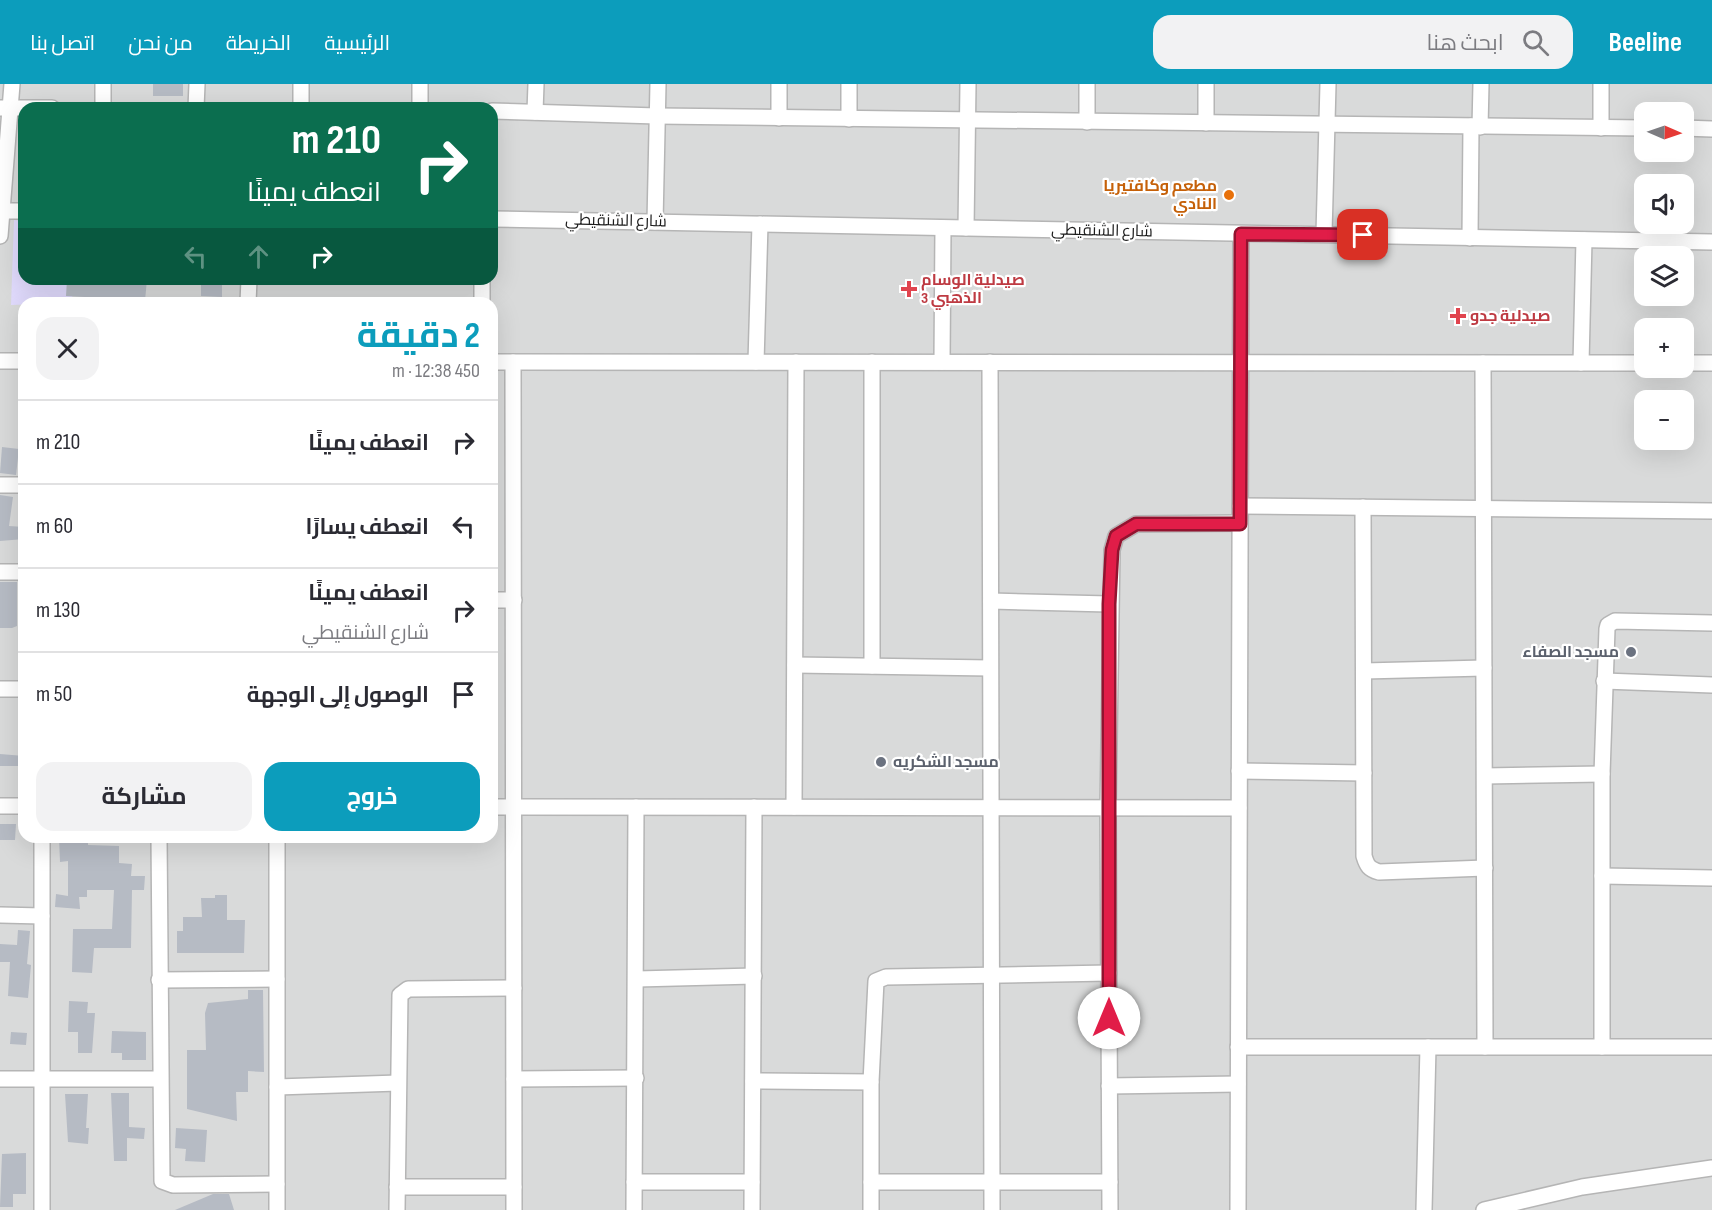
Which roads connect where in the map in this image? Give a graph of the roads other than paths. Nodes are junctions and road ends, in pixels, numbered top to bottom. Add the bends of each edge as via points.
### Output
1 (12, 84) edge
2 (103, 84) edge
3 (197, 84) edge
4 (301, 84) edge
5 (420, 84) edge
6 (536, 84) edge
7 (658, 84) edge
8 (779, 84) edge
9 (849, 84) edge
10 (968, 84) edge
11 (1088, 84) edge
12 (1206, 84) edge
13 (1328, 84) edge
14 (1481, 84) edge
15 (1601, 84) edge
16 (103, 102) edge
17 (196, 102) edge
18 (301, 102) edge
19 (420, 102) edge
20 (5, 108) edge
21 (498, 111) edge
22 (535, 112) junction
23 (657, 116) junction
24 (779, 118) junction
25 (849, 118) junction
26 (968, 120) junction
27 (1087, 122) junction
28 (1206, 123) junction
29 (1327, 125) junction
30 (1475, 126) junction
31 (1600, 128) junction
32 (1634, 128) edge
33 (1694, 129) edge
34 (1712, 129) edge
35 (1, 211) edge
36 (18, 211) edge
37 (498, 219) edge
38 (656, 222) junction
39 (760, 224) junction
40 (944, 228) junction
41 (966, 228) junction
42 (1241, 234) junction
43 (1324, 234) junction
44 (0, 236) edge
45 (1470, 238) junction
46 (1584, 240) junction
47 (1712, 242) edge
48 (0, 361) edge
49 (18, 361) edge
50 (498, 362) edge
51 (513, 362) junction
52 (756, 362) junction
53 (796, 362) junction
54 (872, 362) junction
55 (942, 362) junction
56 (990, 362) junction
57 (1241, 363) junction
58 (1483, 363) junction
59 (1581, 363) junction
60 (1634, 363) edge
61 (1694, 363) edge
62 (1712, 363) edge
63 (18, 485) edge
64 (0, 486) edge
65 (1240, 506) junction
66 (1363, 507) junction
67 (1484, 509) junction
68 (1712, 511) edge
69 (1240, 524) junction
70 (0, 572) edge
71 (18, 572) edge
72 (498, 600) edge
73 (514, 600) junction
74 (991, 601) junction
75 (1109, 604) junction
76 (1712, 623) edge
77 (795, 665) junction
78 (872, 666) junction
79 (990, 668) junction
80 (1484, 668) junction
81 (1364, 671) junction
82 (1604, 681) junction
83 (1712, 685) edge
84 (0, 689) edge
85 (18, 689) edge
86 (1239, 771) junction
87 (1364, 773) junction
88 (1602, 774) junction
89 (1485, 776) junction
90 (0, 806) edge
91 (18, 806) edge
92 (498, 807) edge
93 (514, 807) junction
94 (636, 807) junction
95 (754, 807) junction
96 (794, 807) junction
97 (990, 808) junction
98 (1108, 808) junction
99 (1239, 808) junction
100 (42, 843) edge
101 (159, 843) edge
102 (277, 843) edge
103 (1485, 868) junction
104 (1602, 876) junction
105 (1712, 878) edge
106 (0, 915) edge
107 (42, 916) junction
108 (1109, 973) junction
109 (991, 975) junction
110 (754, 976) junction
111 (277, 979) junction
112 (637, 979) junction
113 (159, 981) junction
114 (514, 988) junction
115 (1238, 1047) junction
116 (1428, 1047) junction
117 (1485, 1047) junction
118 (1602, 1047) junction
119 (1712, 1047) edge
120 (636, 1078) junction
121 (0, 1079) edge
122 (42, 1079) junction
123 (159, 1079) junction
124 (514, 1079) junction
125 (753, 1081) junction
126 (871, 1082) junction
127 (398, 1083) junction
128 (1238, 1084) junction
129 (1109, 1086) junction
130 (277, 1087) junction
131 (1712, 1168) edge
132 (634, 1182) junction
133 (752, 1182) junction
134 (871, 1182) junction
135 (1110, 1182) junction
136 (991, 1183) junction
137 (277, 1184) junction
138 (397, 1186) junction
139 (514, 1187) junction
140 (42, 1210) edge
141 (277, 1210) edge
142 (397, 1210) edge
143 (514, 1210) edge
144 (634, 1210) edge
145 (752, 1210) edge
146 (871, 1210) edge
147 (992, 1210) edge
148 (1110, 1210) edge
149 (1238, 1210) edge
150 (1424, 1210) edge
151 (1484, 1210) edge

1 - 20 street
2 - 16 street
3 - 17 street
4 - 18 street
5 - 19 street
6 - 22 street
7 - 23 street
8 - 24 street
9 - 25 street
10 - 26 street
11 - 27 street
12 - 28 street
13 - 29 street
14 - 30 street
15 - 31 street
20 - 35 street
21 - 22 street
22 - 23 street
23 - 24 street
23 - 38 street
24 - 25 street
25 - 26 street
26 - 27 street
26 - 41 street
27 - 28 street
28 - 29 street
29 - 30 street
29 - 43 street
30 - 31 street
30 - 45 street
31 - 32 street
33 - 34 street
35 - 36 street
35 - 44 street
37 - 38 street, شارع الشنقيطي
38 - 39 street, شارع الشنقيطي
39 - 40 street, شارع الشنقيطي
39 - 52 street
40 - 41 street, شارع الشنقيطي
40 - 55 street
41 - 42 street, شارع الشنقيطي
42 - 43 street, شارع الشنقيطي
42 - 57 street
43 - 45 street, شارع الشنقيطي
45 - 46 street, شارع الشنقيطي
46 - 47 street, شارع الشنقيطي
46 - 59 street
48 - 49 street
50 - 51 street
51 - 52 street
51 - 73 street
52 - 53 street
53 - 54 street
53 - 77 street
54 - 55 street
54 - 78 street
55 - 56 street
56 - 57 street
56 - 74 street
57 - 58 street
57 - 65 street
58 - 59 street
58 - 67 street
59 - 60 street
61 - 62 street
63 - 64 street
65 - 66 street
65 - 69 street
66 - 67 street
66 - 81 street
67 - 68 street
67 - 80 street
69 - 75 street via 1136,524 1124,529 1116,536 1112,550
69 - 86 street
70 - 71 street
72 - 73 street
73 - 93 street
74 - 75 street
74 - 79 street
75 - 98 street
76 - 82 street via 1611,622 1606,628
77 - 78 street
77 - 96 street
78 - 79 street
79 - 97 street
80 - 81 street
80 - 89 street
81 - 87 street
82 - 83 street
82 - 88 street
84 - 85 street
86 - 87 street
86 - 99 street
87 - 103 street via 1364,856 1370,870
88 - 89 street
88 - 104 street
89 - 103 street
90 - 91 street
92 - 93 street
93 - 94 street
93 - 114 street
94 - 95 street
94 - 112 street
95 - 96 street
95 - 110 street
96 - 97 street
97 - 98 street
97 - 109 street
98 - 99 street
98 - 108 street
99 - 115 street
100 - 107 street
101 - 113 street
102 - 111 street
103 - 117 street
104 - 105 street
104 - 118 street
106 - 107 street
107 - 122 street
108 - 109 street
108 - 129 street
109 - 126 street via 886,976 876,981
109 - 136 street
110 - 112 street
110 - 125 street
111 - 113 street
111 - 130 street
112 - 120 street
113 - 123 street
114 - 124 street
114 - 127 street via 404,990 398,1000
115 - 116 street
115 - 128 street
116 - 117 street
116 - 150 street
117 - 118 street
118 - 119 street
120 - 124 street
120 - 132 street
121 - 122 street
122 - 123 street
122 - 140 street
123 - 137 street via 162,1181 173,1185
124 - 139 street
125 - 126 street
125 - 133 street
126 - 134 street
127 - 130 street
127 - 138 street
128 - 129 street
128 - 149 street
129 - 135 street
130 - 137 street
131 - 151 street via 1604,1183
132 - 133 street
132 - 144 street
133 - 145 street
134 - 136 street
134 - 146 street
135 - 136 street
135 - 148 street
136 - 147 street
137 - 141 street
138 - 139 street
138 - 142 street
139 - 143 street

